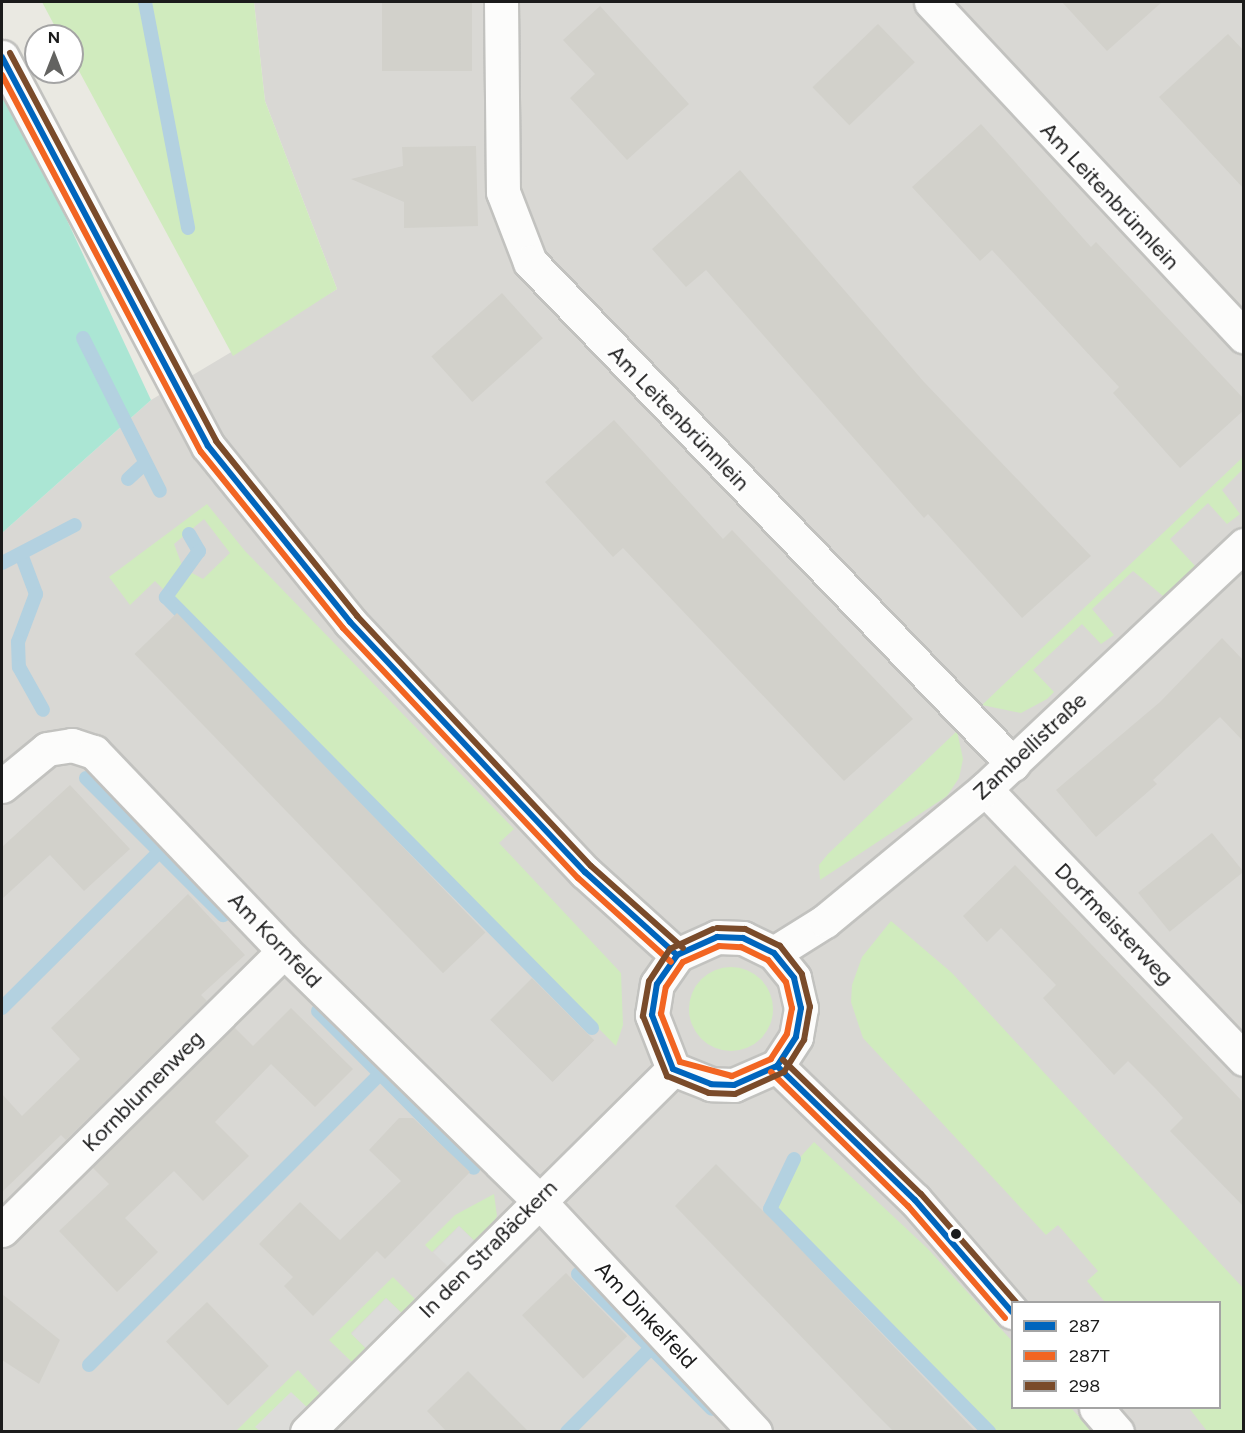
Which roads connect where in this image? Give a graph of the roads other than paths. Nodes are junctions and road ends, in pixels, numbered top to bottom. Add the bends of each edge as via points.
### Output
1 (501, 2) edge
2 (931, 2) edge
3 (2, 57) edge
4 (1244, 336) edge
5 (1244, 545) edge
6 (1013, 764) junction
7 (2, 786) edge
8 (985, 789) junction
9 (284, 951) junction
10 (774, 953) junction
11 (677, 955) junction
12 (1244, 1059) edge
13 (777, 1066) junction
14 (673, 1069) junction
15 (537, 1199) junction
16 (2, 1230) edge
17 (1011, 1311) edge
18 (1098, 1409) edge
19 (307, 1431) edge
20 (755, 1431) edge
21 (1117, 1431) edge

1 - 6 street, Am Leitenbrünnlein via 502,192 530,262
2 - 4 street, Am Leitenbrünnlein
3 - 11 street via 208,446 350,622 585,872
5 - 6 street, Zambellistraße
6 - 8 street, Zambellistraße
7 - 9 street, Am Kornfeld via 47,749 72,745 94,752
8 - 10 street, Zambellistraße via 825,921
8 - 12 street, Dorfmeisterweg
9 - 15 street, Am Kornfeld
9 - 16 street, Kornblumenweg
10 - 11 street via 743,938 717,937
10 - 13 street via 794,978 801,1008 796,1037
11 - 14 street via 657,984 652,1015
13 - 14 street via 734,1085 711,1083
13 - 17 street via 915,1200
14 - 15 street, In den Straßäckern
15 - 19 street, In den Straßäckern
15 - 20 street, Am Dinkelfeld
18 - 21 street

